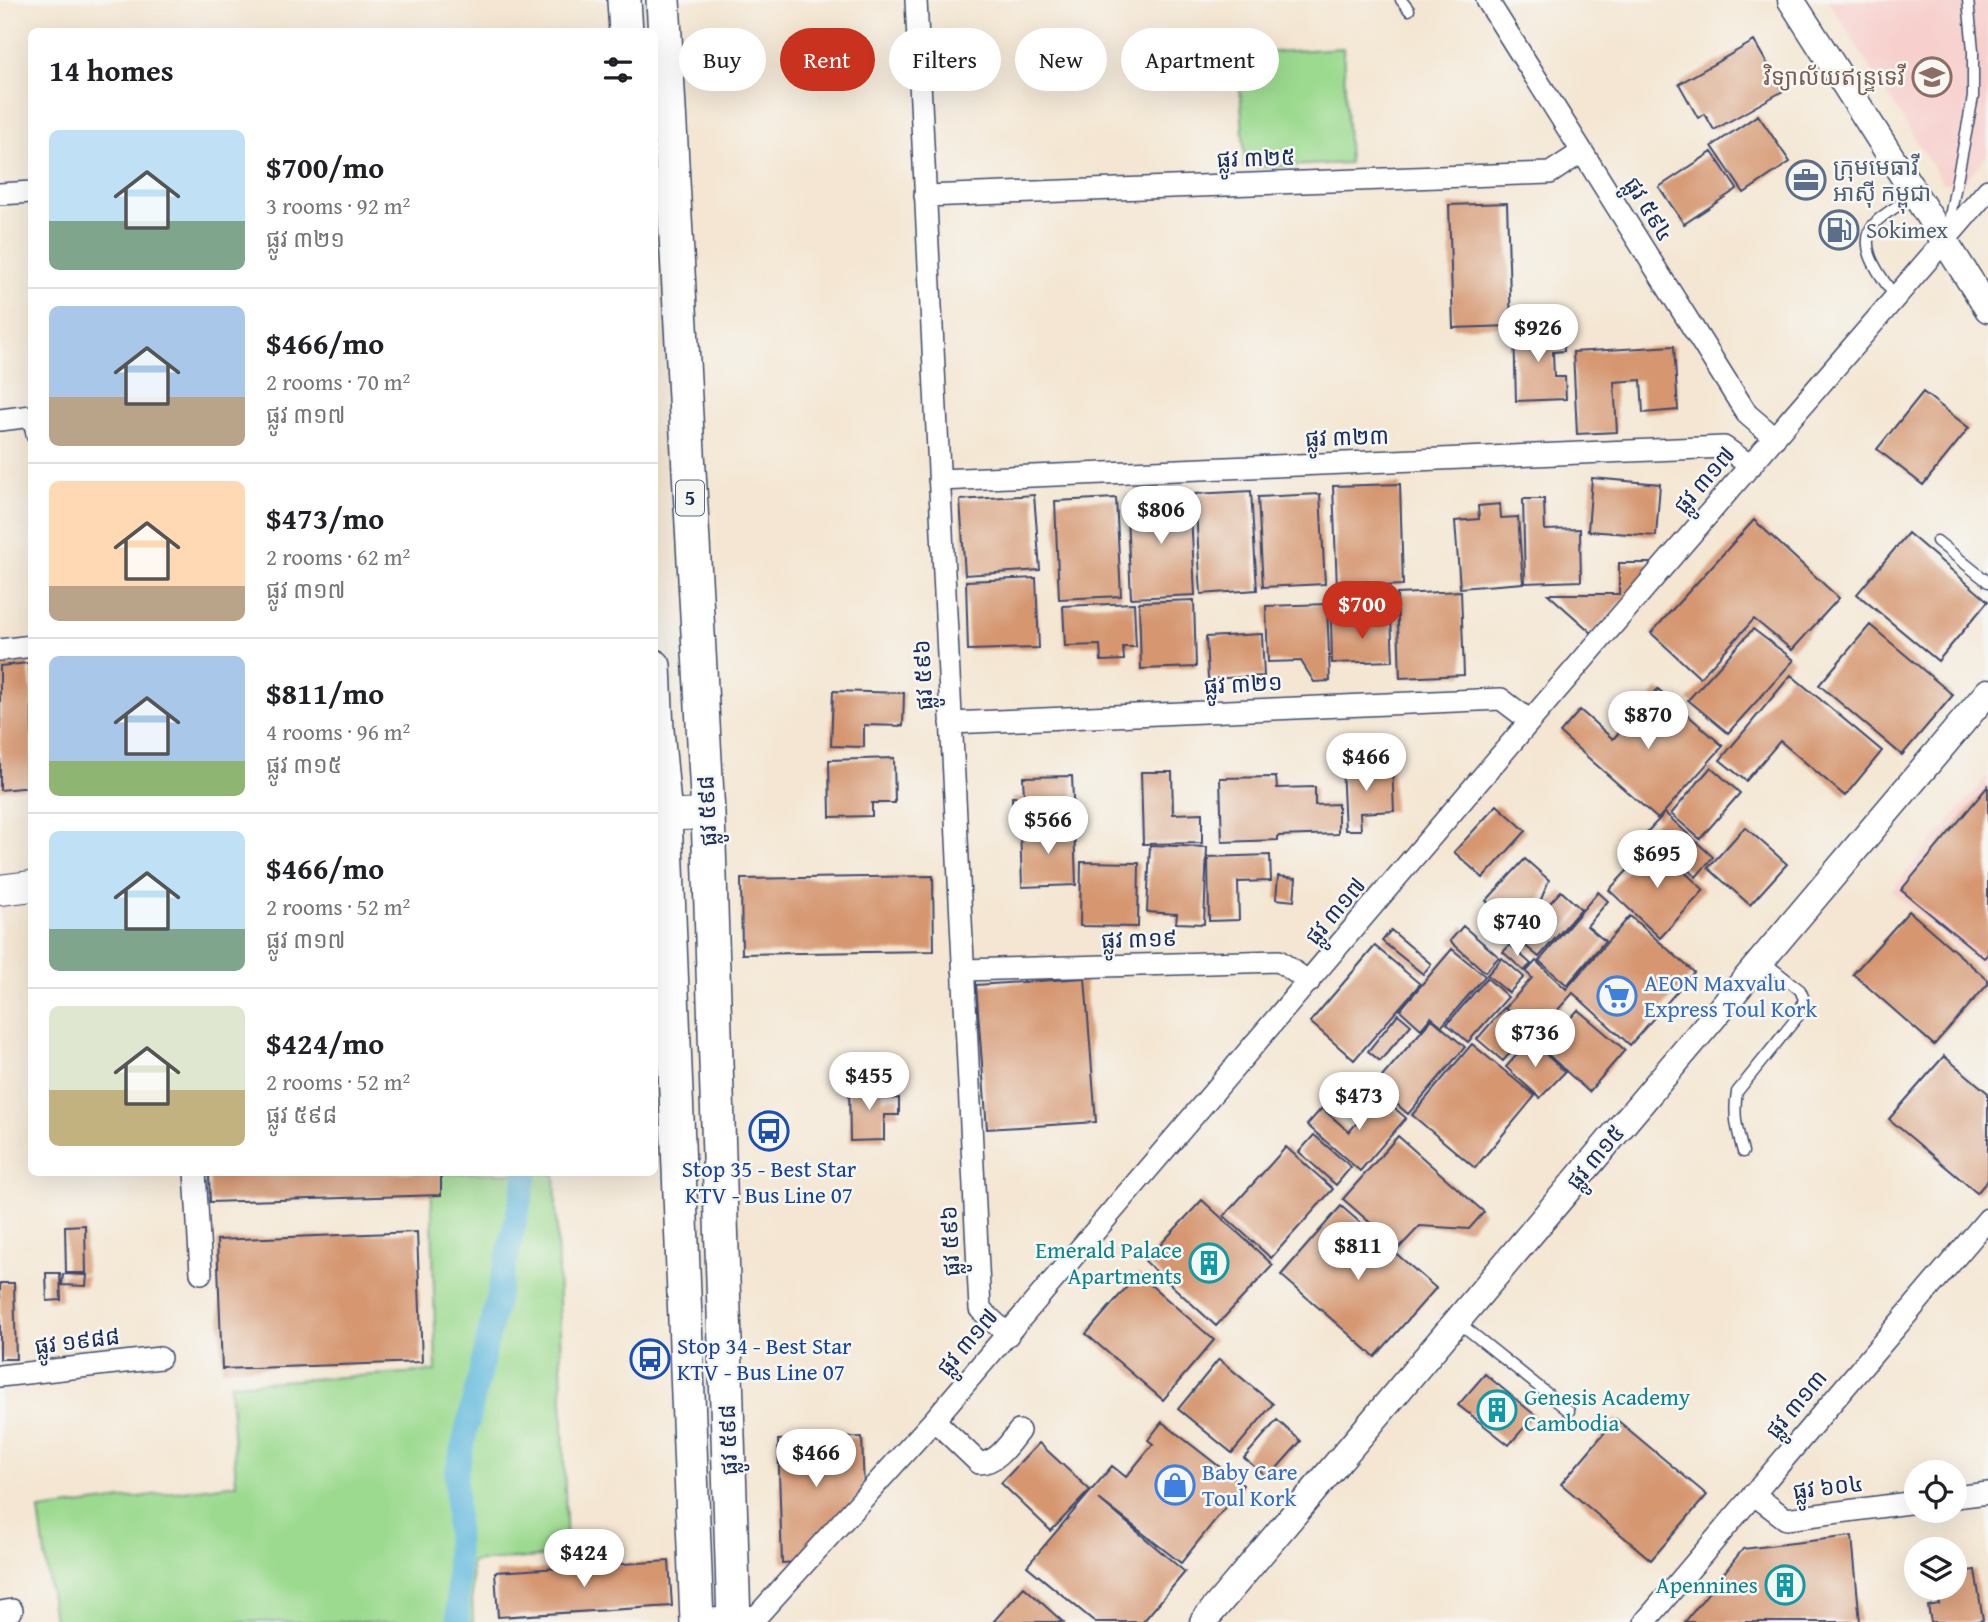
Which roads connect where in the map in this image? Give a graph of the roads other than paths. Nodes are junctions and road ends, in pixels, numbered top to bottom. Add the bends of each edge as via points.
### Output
1 (624, 0) edge
2 (663, 0) edge
3 (916, 0) edge
4 (1401, 0) edge
5 (1487, 0) edge
6 (1791, 0) edge
7 (1968, 0) edge
8 (1409, 10) dead end
9 (625, 28) edge
10 (1582, 152) junction
11 (1988, 190) edge
12 (28, 192) edge
13 (0, 194) edge
14 (1915, 195) junction
15 (925, 196) junction
16 (1945, 242) junction
17 (1896, 298) junction
18 (1988, 309) edge
19 (0, 420) edge
20 (28, 423) edge
21 (1776, 438) junction
22 (1751, 466) junction
23 (939, 480) junction
24 (1937, 541) dead end
25 (1988, 582) edge
26 (28, 646) edge
27 (0, 650) edge
28 (1988, 692) edge
29 (1530, 721) junction
30 (951, 723) junction
31 (658, 773) edge
32 (708, 814) junction
33 (660, 816) edge
34 (661, 877) edge
35 (28, 886) edge
36 (0, 890) edge
37 (1762, 960) junction
38 (963, 970) junction
39 (1309, 982) junction
40 (674, 1054) junction
41 (716, 1054) junction
42 (1743, 1152) dead end
43 (195, 1176) edge
44 (1988, 1219) edge
45 (1980, 1245) edge
46 (201, 1273) dead end
47 (1457, 1321) junction
48 (1008, 1335) junction
49 (160, 1358) dead end
50 (0, 1376) edge
51 (1569, 1411) dead end
52 (934, 1420) junction
53 (1019, 1432) dead end
54 (1988, 1493) edge
55 (1753, 1494) junction
56 (1967, 1496) edge
57 (1904, 1504) edge
58 (734, 1620) edge
59 (697, 1621) edge
60 (1203, 1622) edge
61 (1645, 1622) edge

1 - 9 main road
2 - 32 main road, ផ្លូវ ៥៩៨ / 5
3 - 15 street, ផ្លូវ ៥៩៦
4 - 8 lane
5 - 10 street, ផ្លូវ ៥៩៤
6 - 14 street
7 - 16 lane via 1973,97
10 - 15 street, ផ្លូវ ៣២៥ via 1550,173
10 - 21 street, ផ្លូវ ៥៩៤ via 1747,414
11 - 16 street, ផ្លូវ ៣១៧
12 - 13 street
14 - 16 street
14 - 17 lane via 1876,222 1868,239 1874,266
15 - 23 street, ផ្លូវ ៥៩៦
16 - 17 street, ផ្លូវ ៣១៧
16 - 18 street
17 - 21 street, ផ្លូវ ៣១៧
19 - 20 street
21 - 22 street, ផ្លូវ ៣១៧
22 - 23 street, ផ្លូវ ៣២៣ via 1724,447
22 - 29 street, ផ្លូវ ៣១៧
23 - 30 street, ផ្លូវ ៥៩៦
24 - 25 lane
26 - 27 street
28 - 37 street, ផ្លូវ ៣១៥
29 - 30 street, ផ្លូវ ៣២១ via 1501,698
29 - 39 street, ផ្លូវ ៣១៧
30 - 38 street, ផ្លូវ ៥៩៦
31 - 33 main road, ផ្លូវ ៥៩៨
32 - 33 main road
32 - 41 main road, ផ្លូវ ៥៩៨ / 5
33 - 34 main road, ផ្លូវ ៥៩៨
34 - 40 main road, ផ្លូវ ៥៩៨
35 - 36 main road
37 - 42 lane via 1800,990 1804,999 1799,1015 1737,1092 1735,1122
37 - 47 street, ផ្លូវ ៣១៥
38 - 39 street, ផ្លូវ ៣១៩ via 1279,961
38 - 48 street, ផ្លូវ ៥៩៦ via 980,1310
39 - 48 street, ផ្លូវ ៣១៧
40 - 41 main road
40 - 59 main road, ផ្លូវ ៥៩៨
41 - 58 main road, ផ្លូវ ៥៩៨ / 5
43 - 46 street
44 - 45 street, ផ្លូវ ៣១៣
45 - 55 street, ផ្លូវ ៣១៣
47 - 51 lane
47 - 60 street, ផ្លូវ ៣១៥
48 - 52 street, ផ្លូវ ៣១៧
49 - 50 street, ផ្លូវ ១៩៨៨
52 - 53 street via 979,1463 996,1458
52 - 58 street, ផ្លូវ ៣១៧ via 757,1616
54 - 56 street
55 - 57 street, ផ្លូវ ៦០៤ via 1786,1519
55 - 61 street, ផ្លូវ ៣១៣
58 - 59 street, ផ្លូវ ៣១៧

